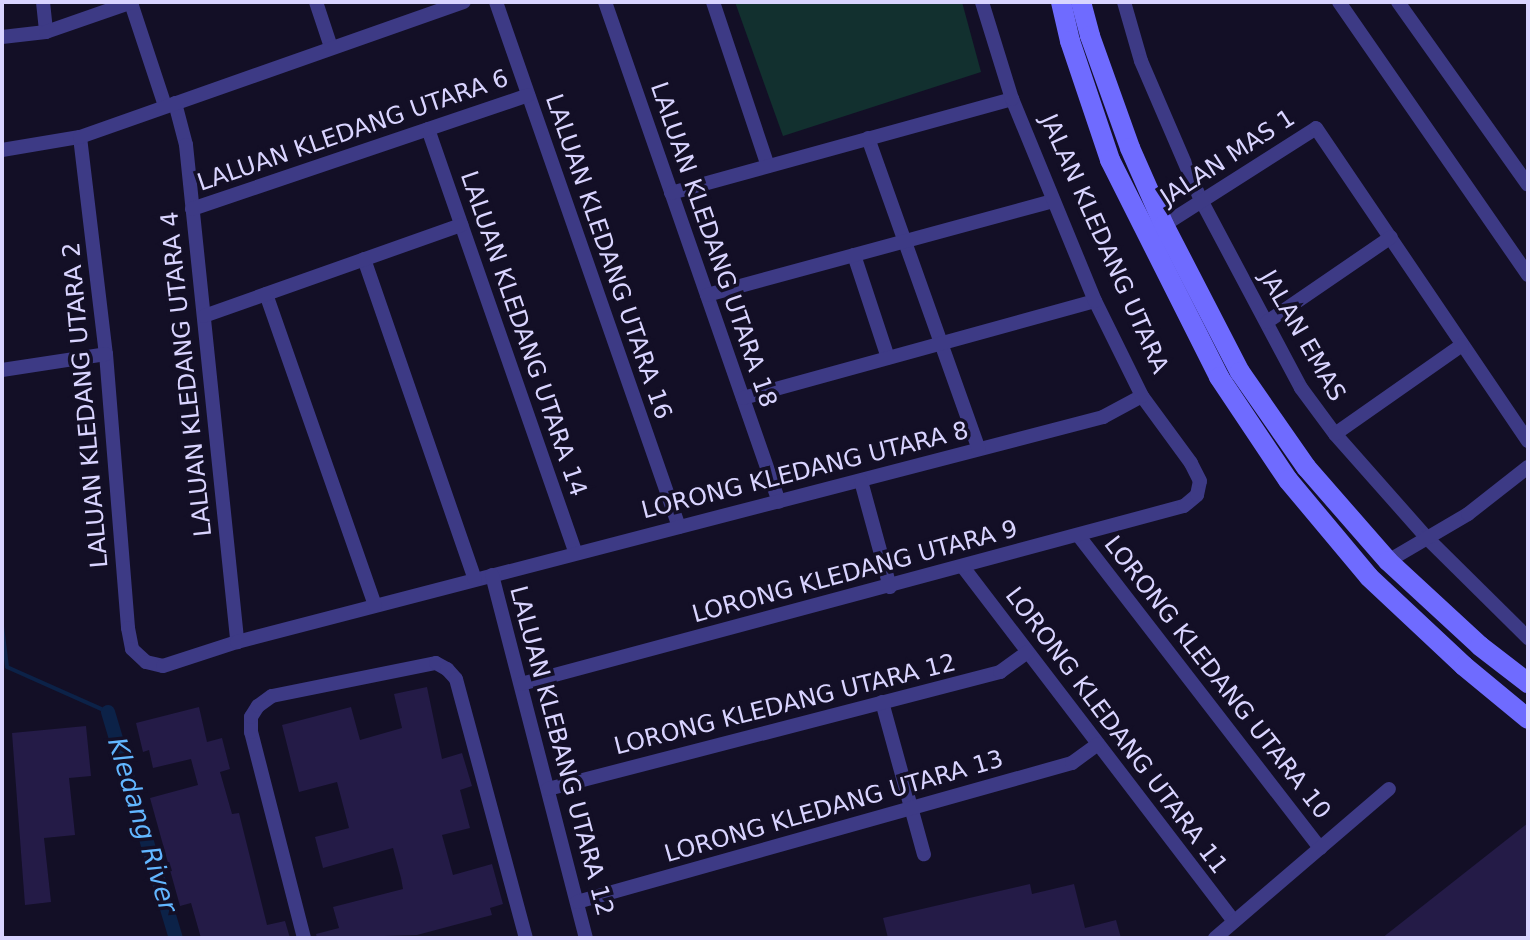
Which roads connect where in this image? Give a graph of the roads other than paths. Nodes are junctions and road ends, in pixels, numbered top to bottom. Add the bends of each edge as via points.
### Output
1 (43, 2) edge
2 (131, 2) edge
3 (316, 2) edge
4 (464, 2) edge
5 (496, 2) edge
6 (605, 2) edge
7 (713, 2) edge
8 (982, 2) edge
9 (1061, 2) edge
10 (1081, 2) edge
11 (1124, 2) edge
12 (1339, 2) edge
13 (1398, 2) edge
14 (46, 32) junction
15 (2, 37) edge
16 (331, 47) junction
17 (528, 95) junction
18 (1012, 99) junction
19 (170, 105) junction
20 (428, 129) junction
21 (80, 137) junction
22 (868, 138) junction
23 (2, 150) edge
24 (768, 166) junction
25 (1528, 185) edge
26 (671, 193) junction
27 (1201, 200) junction
28 (1053, 201) junction
29 (192, 209) junction
30 (461, 225) junction
31 (1164, 225) junction
32 (1391, 237) junction
33 (904, 241) junction
34 (854, 255) junction
35 (364, 259) junction
36 (1528, 275) edge
37 (266, 294) junction
38 (707, 295) junction
39 (1095, 301) junction
40 (204, 316) junction
41 (1267, 322) junction
42 (941, 344) junction
43 (1462, 345) junction
44 (106, 354) junction
45 (888, 358) junction
46 (2, 370) edge
47 (1142, 396) junction
48 (743, 398) junction
49 (1335, 434) junction
50 (1528, 441) edge
51 (979, 449) junction
52 (1528, 467) edge
53 (861, 481) junction
54 (1197, 495) joint
55 (779, 502) junction
56 (679, 527) junction
57 (1078, 535) junction
58 (1426, 537) junction
59 (576, 553) junction
60 (1388, 561) junction
61 (963, 567) junction
62 (492, 575) junction
63 (475, 579) junction
64 (890, 587) junction
65 (375, 606) junction
66 (1528, 638) edge
67 (237, 642) junction
68 (1028, 652) junction
69 (146, 662) joint
70 (1528, 683) edge
71 (521, 684) junction
72 (882, 702) junction
73 (1528, 719) edge
74 (1098, 744) junction
75 (548, 789) junction
76 (1389, 789) dead end
77 (911, 808) junction
78 (1320, 848) junction
79 (924, 854) dead end
80 (577, 902) junction
81 (1234, 921) junction
82 (304, 938) edge
83 (526, 938) edge
84 (586, 938) edge
85 (1215, 938) edge

1 - 14 street
2 - 14 street
2 - 19 street, LALUAN KLEDANG UTARA 4
3 - 16 street
4 - 16 street
5 - 17 street, LALUAN KLEDANG UTARA 16
6 - 26 street, LALUAN KLEDANG UTARA 18
7 - 24 street
8 - 18 street, JALAN KLEDANG UTARA
9 - 73 main road, JALAN KLEDANG UTARA via 1110,160 1219,377 1288,480 1369,577
10 - 31 main road via 1130,148
11 - 27 street, JALAN EMAS via 1141,61
12 - 36 street
13 - 25 street
14 - 15 street
16 - 19 street
17 - 20 street, LALUAN KLEDANG UTARA 6
17 - 56 street, LALUAN KLEDANG UTARA 16
18 - 22 street
18 - 28 street, JALAN KLEDANG UTARA
19 - 21 street
19 - 29 street, LALUAN KLEDANG UTARA 4 via 186,145
20 - 29 street, LALUAN KLEDANG UTARA 6
20 - 30 street, LALUAN KLEDANG UTARA 14
21 - 23 street
21 - 44 street, LALUAN KLEDANG UTARA 2
22 - 24 street
22 - 33 street
24 - 26 street
26 - 38 street, LALUAN KLEDANG UTARA 18
27 - 31 street, JALAN MAS 1
27 - 32 street, JALAN MAS 1 via 1316,128
27 - 41 street, JALAN EMAS
28 - 33 street
28 - 39 street, JALAN KLEDANG UTARA
29 - 40 street, LALUAN KLEDANG UTARA 4
30 - 35 street
30 - 59 street, LALUAN KLEDANG UTARA 14
31 - 60 main road via 1240,372 1306,467
32 - 41 street
32 - 43 street
33 - 34 street
33 - 42 street
34 - 38 street
34 - 45 street
35 - 37 street
35 - 63 street
37 - 40 street
37 - 65 street
38 - 48 street, LALUAN KLEDANG UTARA 18
39 - 42 street
39 - 47 street, JALAN KLEDANG UTARA
40 - 67 street, LALUAN KLEDANG UTARA 4
41 - 49 street, JALAN EMAS via 1301,388
42 - 45 street
42 - 51 street
43 - 49 street
43 - 50 street
44 - 46 street
44 - 69 street, LALUAN KLEDANG UTARA 2 via 128,628 132,649
45 - 48 street
47 - 51 street, LORONG KLEDANG UTARA 8 via 1103,417
47 - 54 street, JALAN KLEDANG UTARA via 1191,463 1200,481
48 - 55 street, LALUAN KLEDANG UTARA 18
49 - 58 street, JALAN EMAS
51 - 53 street, LORONG KLEDANG UTARA 8
52 - 58 street via 1468,514
53 - 55 street, LORONG KLEDANG UTARA 8
53 - 64 street
54 - 57 street, LORONG KLEDANG UTARA 9 via 1184,506
55 - 56 street, LORONG KLEDANG UTARA 8
56 - 59 street, LORONG KLEDANG UTARA 8
57 - 61 street, LORONG KLEDANG UTARA 9
57 - 78 street, LORONG KLEDANG UTARA 10
58 - 60 street
58 - 66 street, JALAN EMAS
59 - 62 street, LORONG KLEDANG UTARA 8
60 - 70 main road
61 - 64 street, LORONG KLEDANG UTARA 9
61 - 68 street, LORONG KLEDANG UTARA 11
62 - 63 street, LORONG KLEDANG UTARA 8
62 - 71 street, LALUAN KLEBANG UTARA 12
63 - 65 street, LORONG KLEDANG UTARA 8
64 - 71 street, LORONG KLEDANG UTARA 9
65 - 67 street, LORONG KLEDANG UTARA 8
67 - 69 street, LORONG KLEDANG UTARA 8 via 163,666
68 - 72 street, LORONG KLEDANG UTARA 12 via 1000,672
68 - 74 street, LORONG KLEDANG UTARA 11
71 - 75 street, LALUAN KLEBANG UTARA 12
72 - 75 street, LORONG KLEDANG UTARA 12
72 - 77 street
74 - 77 street, LORONG KLEDANG UTARA 13 via 1072,763
74 - 81 street, LORONG KLEDANG UTARA 11
75 - 80 street, LALUAN KLEBANG UTARA 12
76 - 78 street
77 - 79 street
77 - 80 street, LORONG KLEDANG UTARA 13
78 - 81 street
80 - 84 street, LALUAN KLEBANG UTARA 12
81 - 85 street
82 - 83 street via 251,717 272,696 436,663 456,679

